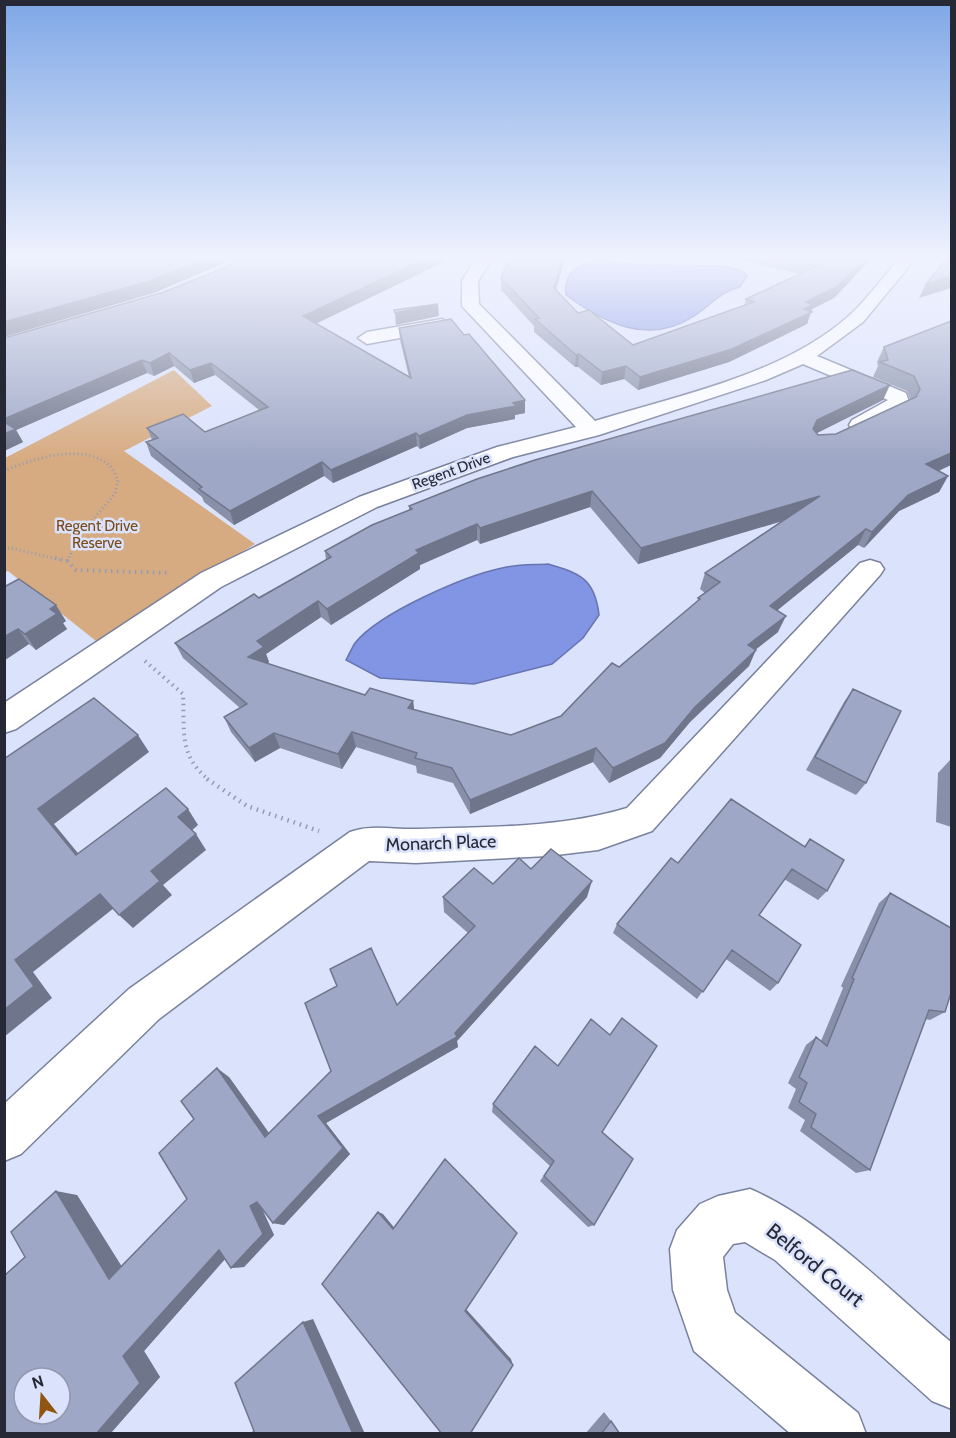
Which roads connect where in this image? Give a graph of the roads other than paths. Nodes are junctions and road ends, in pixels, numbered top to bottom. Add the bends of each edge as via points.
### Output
1 (435, 326) edge
2 (489, 326) edge
3 (845, 326) edge
4 (367, 338) dead end
5 (803, 357) junction
6 (591, 430) junction
7 (840, 434) edge
8 (870, 569) dead end
9 (4, 720) edge
10 (4, 1137) edge
11 (951, 1381) edge
12 (837, 1434) edge

1 - 4 street
2 - 6 street
3 - 5 street, Regent Drive
5 - 6 street, Regent Drive via 759,376
5 - 7 street via 899,397 899,405
6 - 9 street, Regent Drive via 505,452 368,502 211,580
8 - 10 street, Monarch Place via 639,820 598,833 548,839 416,846 363,844 144,1004
11 - 12 street, Belford Court via 793,1242 750,1215 718,1222 696,1249 700,1290 714,1331

